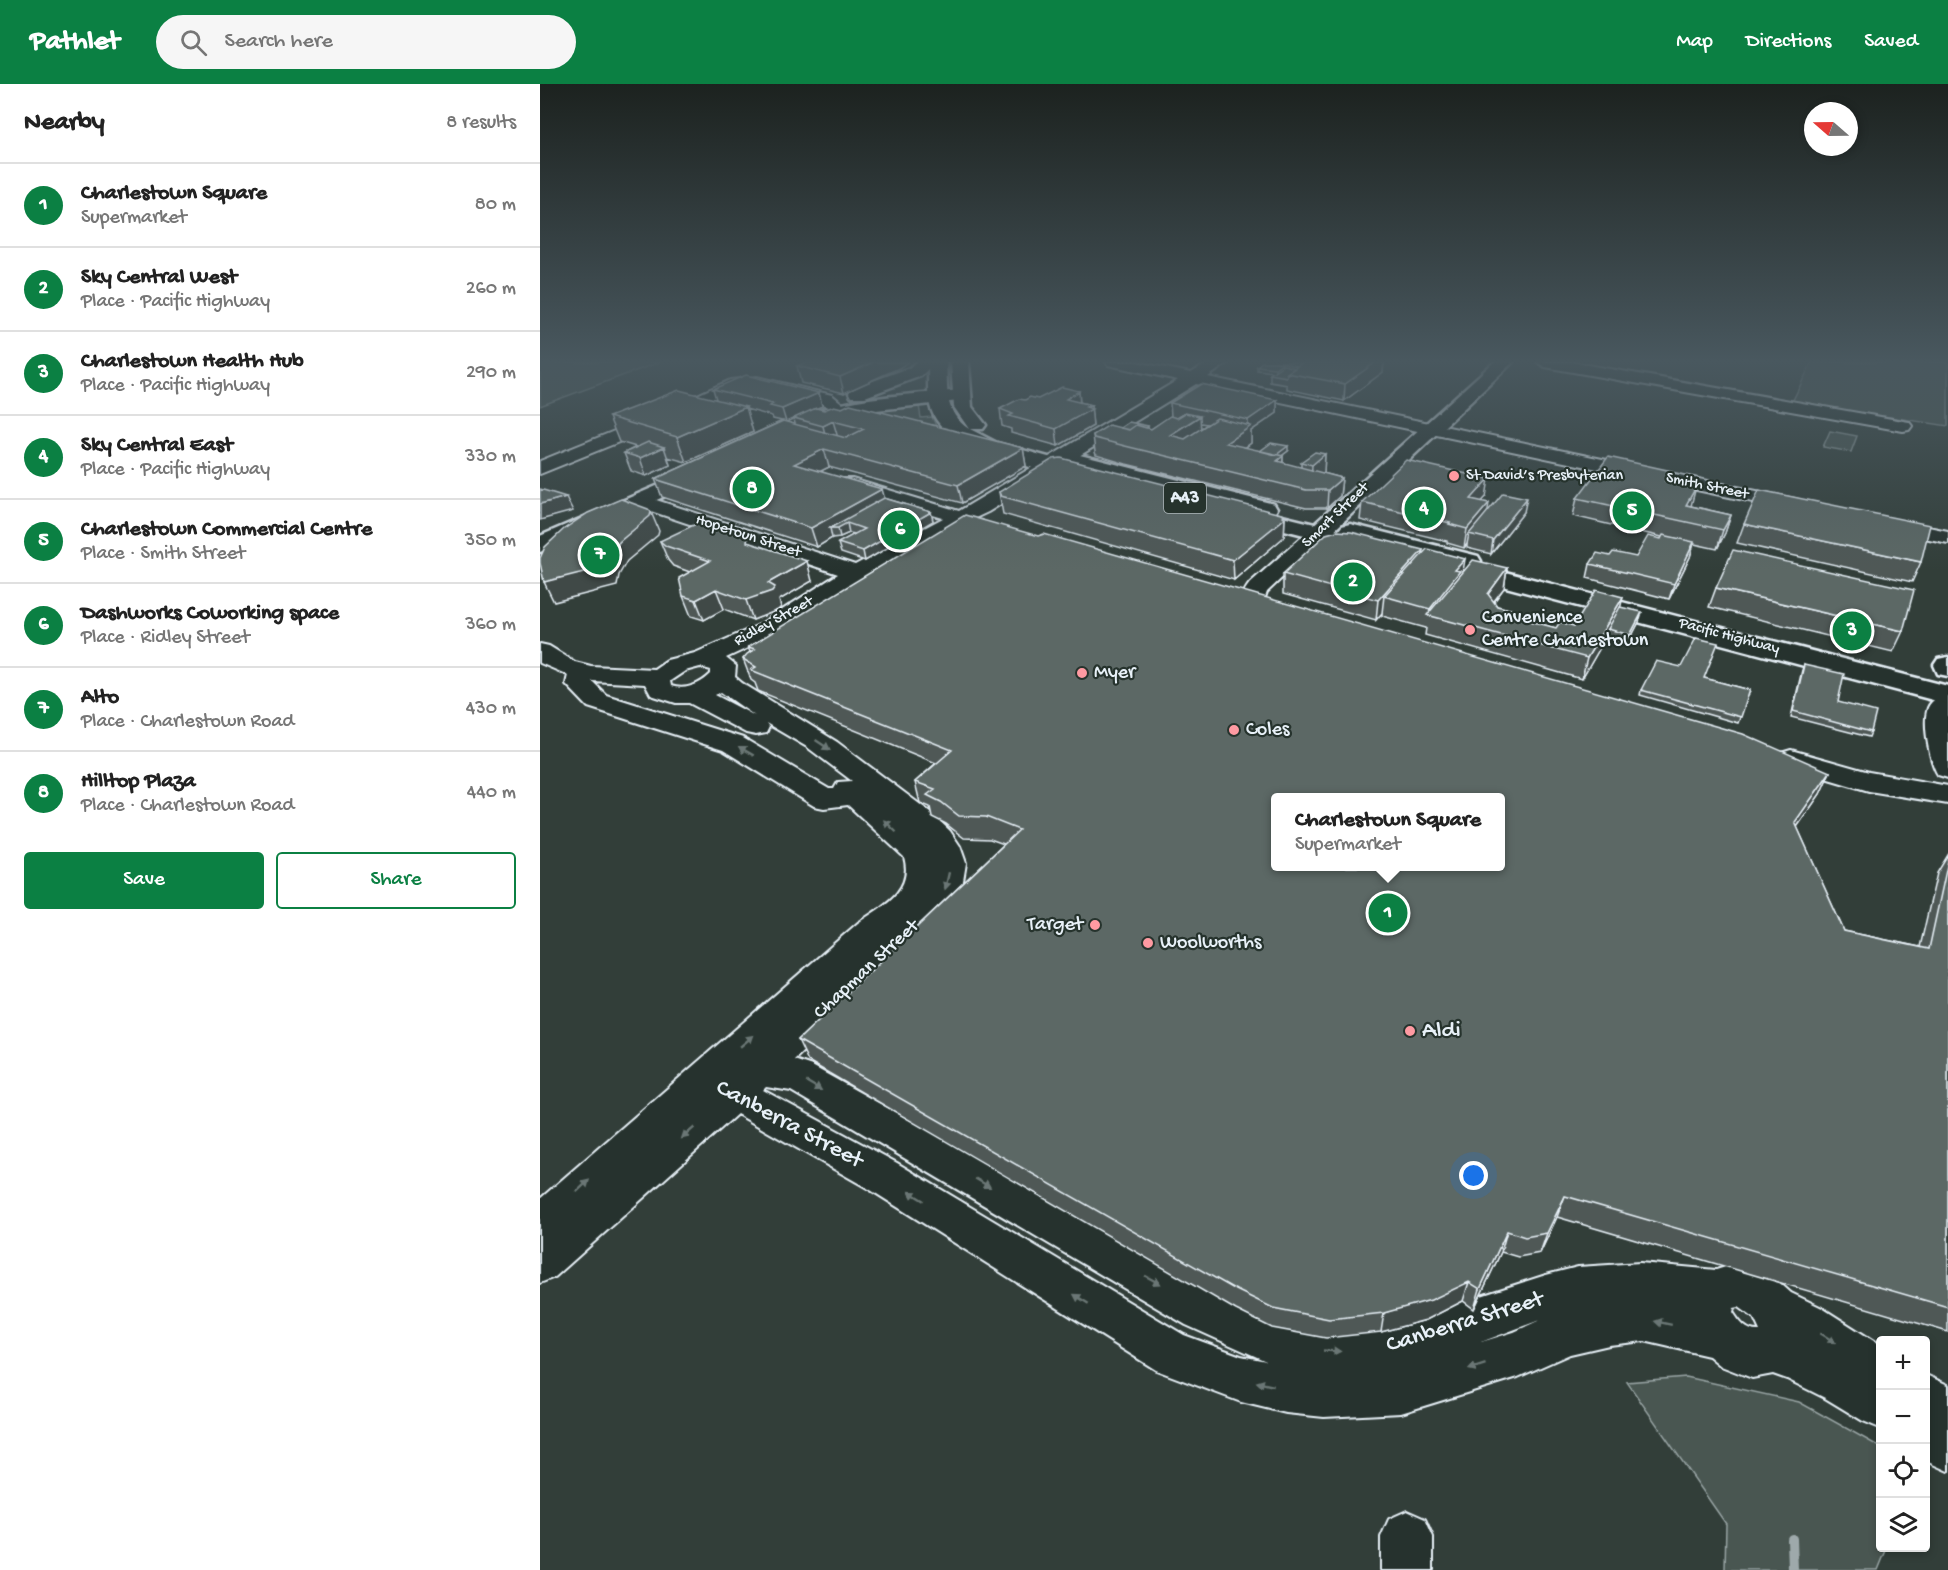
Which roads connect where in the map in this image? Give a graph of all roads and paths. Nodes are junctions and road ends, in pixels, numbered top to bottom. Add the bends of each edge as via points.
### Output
1 (630, 431) edge
2 (962, 431) edge
3 (988, 431) edge
4 (1105, 431) edge
5 (1426, 431) edge
6 (1440, 431) edge
7 (938, 435) edge
8 (986, 445) junction
9 (1057, 460) junction
10 (540, 468) edge
11 (824, 477) edge
12 (640, 501) junction
13 (1810, 508) edge
14 (958, 515) junction
15 (1867, 520) edge
16 (990, 524) edge
17 (1323, 528) junction
18 (540, 532) edge
19 (1948, 537) edge
20 (540, 545) edge
21 (855, 580) junction
22 (1230, 594) edge
23 (540, 651) edge
24 (700, 660) junction
25 (581, 670) junction
26 (723, 674) junction
27 (660, 676) junction
28 (1948, 677) edge
29 (692, 694) junction
30 (1948, 694) edge
31 (1948, 702) edge
32 (1764, 751) edge
33 (1948, 769) edge
34 (852, 792) junction
35 (1948, 795) edge
36 (731, 1081) junction
37 (540, 1226) edge
38 (540, 1262) edge
39 (1716, 1292) junction
40 (1775, 1331) junction
41 (1720, 1336) junction
42 (1876, 1368) edge
43 (1930, 1400) edge
44 (1876, 1401) edge
45 (1948, 1410) edge
46 (1930, 1437) edge
47 (1948, 1447) edge

1 - 10 street
2 - 8 main road, Pacific Highway / A43
3 - 9 main road, Pacific Highway / A43
4 - 9 street, Ridley Street
5 - 17 main road, Smart Street
6 - 13 street, Smith Street
7 - 8 main road
8 - 9 main road, Pacific Highway / A43
9 - 14 street, Ridley Street
9 - 17 main road, Pacific Highway / A43
11 - 14 street
12 - 18 main road via 719,461
12 - 20 main road
12 - 21 street, Hopetoun Street
14 - 16 street
14 - 21 street, Ridley Street via 924,547
15 - 19 street
17 - 22 street, Smart Street via 1258,588 1254,594 1265,604
17 - 28 main road, Pacific Highway / A43
17 - 30 main road, Pacific Highway / A43
21 - 24 street, Ridley Street via 767,630
21 - 26 street, Ridley Street
23 - 25 street via 551,660
24 - 26 street, Chapman Street via 718,663
24 - 27 street, Ridley Street via 677,665
25 - 27 street via 624,677
34 -> 25 street via 824,799 733,744 597,701 579,684
26 - 29 street, Ridley Street via 711,687
26 -> 36 street, Chapman Street via 748,701 835,753 921,821 939,837 950,866 943,895 928,913
27 - 29 street via 657,686 665,693
29 - 34 street, Chapman Street via 787,744
31 - 33 street via 1940,710 1939,722
32 - 35 street via 1850,778
36 -> 34 street, Chapman Street via 870,932 919,891 924,864 918,852
37 -> 36 street, Chapman Street
36 -> 38 street, Chapman Street
36 -> 39 street, Canberra Street via 798,1077 1202,1309 1270,1340 1302,1348 1336,1352 1377,1350 1468,1324 1511,1307 1593,1286 1639,1283
41 -> 36 street, Canberra Street via 1644,1319 1609,1322 1566,1332 1518,1354 1401,1389 1324,1393 1241,1379 1172,1354 884,1176 774,1114
39 - 40 street via 1726,1286 1753,1289 1766,1298
39 - 41 street via 1710,1315
40 - 41 street via 1764,1355 1741,1352
40 -> 42 street via 1806,1324
40 - 44 street via 1804,1362
43 - 45 street
46 - 47 street

